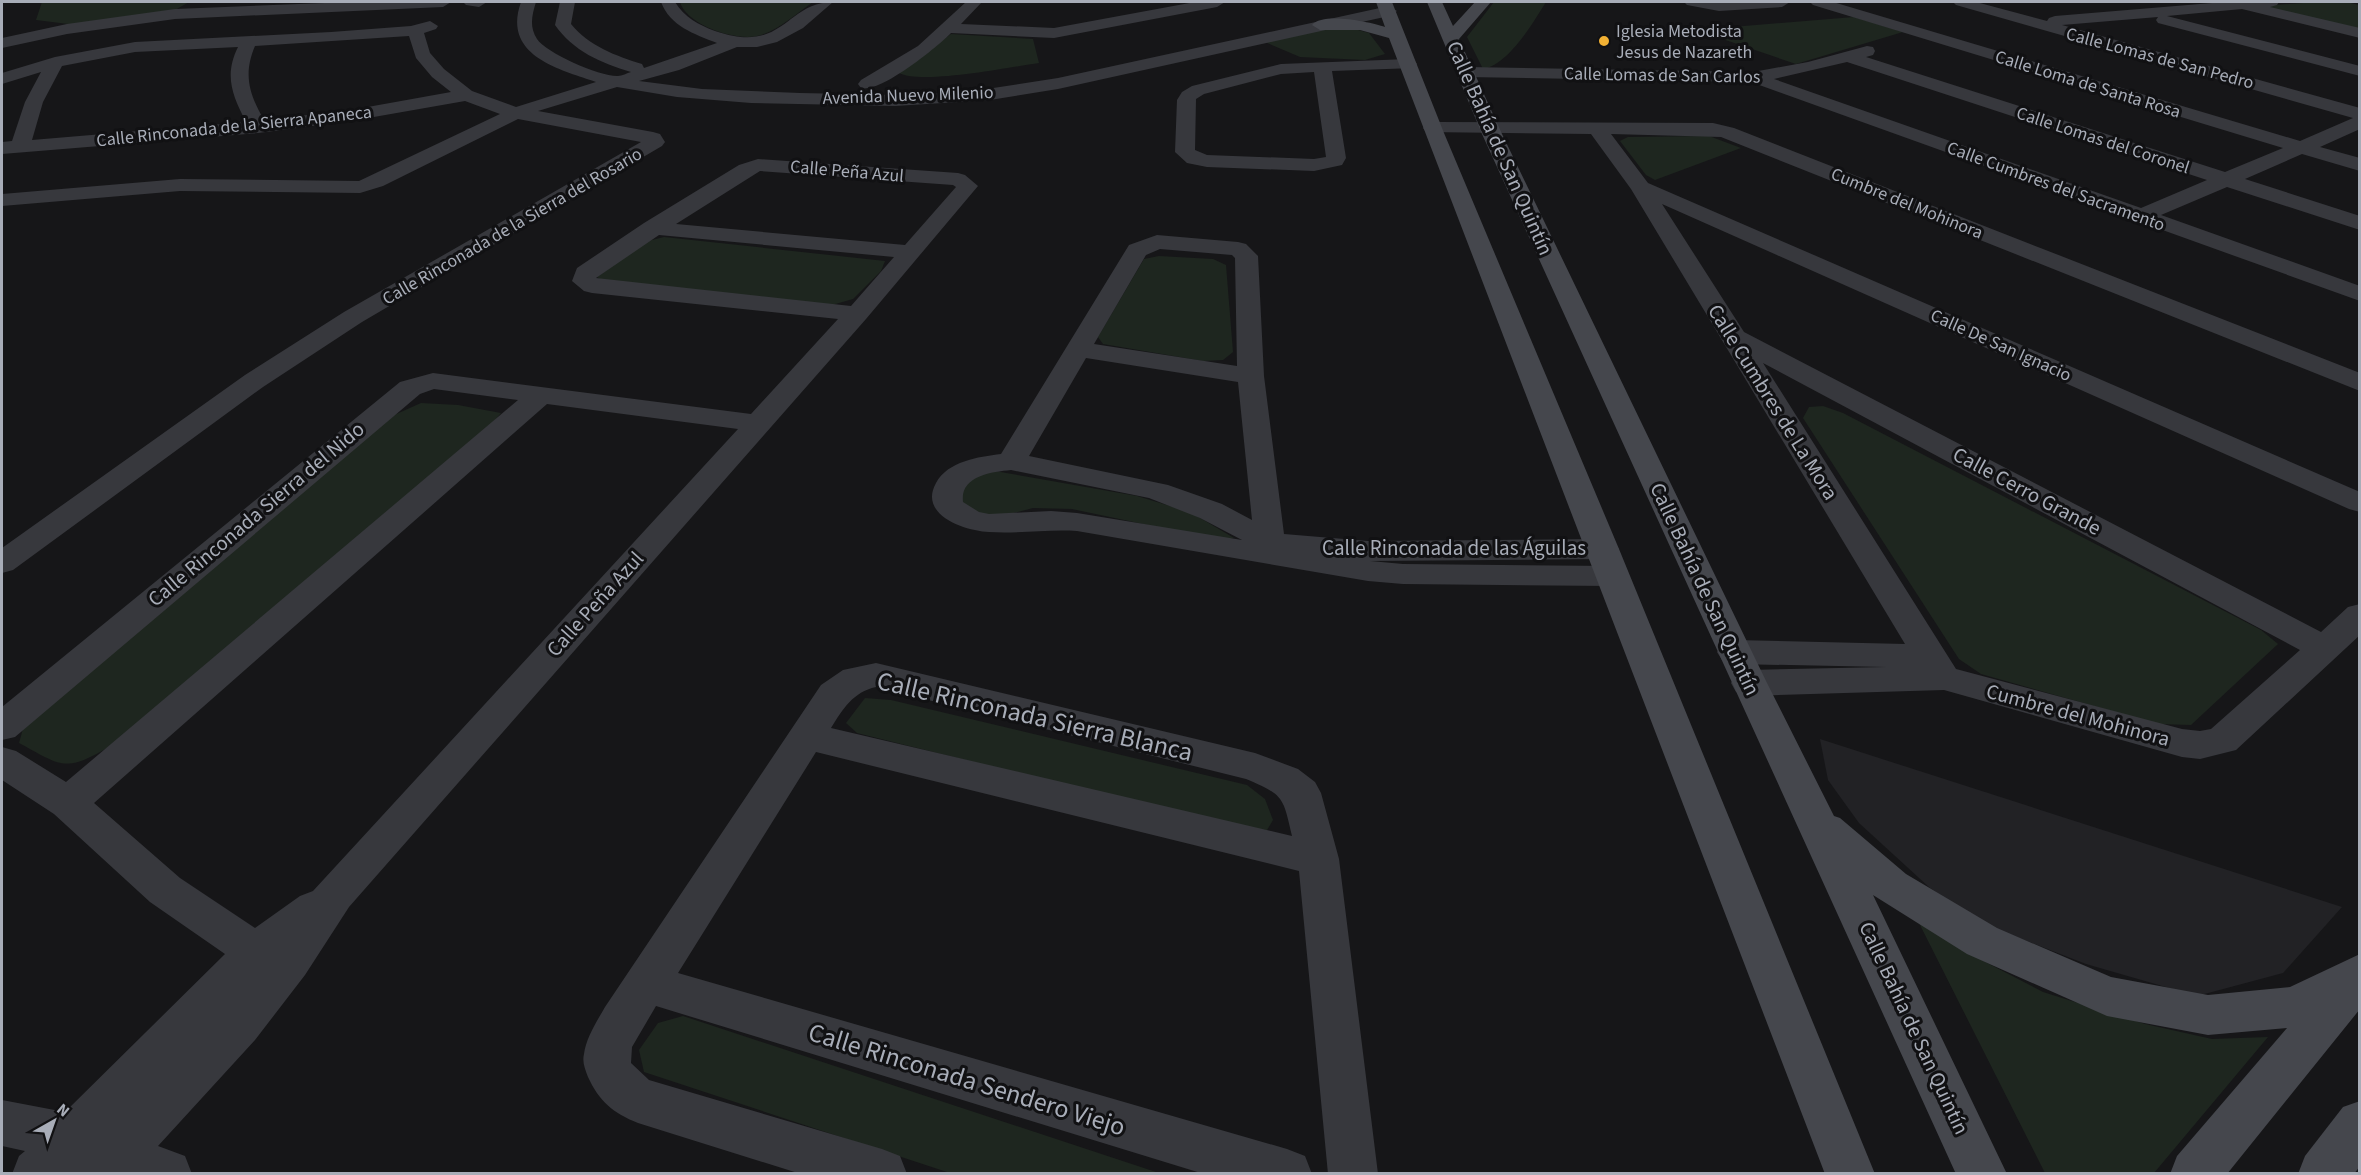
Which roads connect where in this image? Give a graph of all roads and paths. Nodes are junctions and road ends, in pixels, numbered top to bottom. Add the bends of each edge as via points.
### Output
1 (199, 2) edge
2 (443, 2) edge
3 (471, 2) edge
4 (478, 2) edge
5 (528, 2) edge
6 (567, 2) edge
7 (668, 2) edge
8 (826, 2) edge
9 (974, 2) edge
10 (1152, 2) edge
11 (1217, 2) edge
12 (1483, 2) edge
13 (1692, 2) edge
14 (1782, 2) edge
15 (1818, 2) edge
16 (1961, 2) edge
17 (2272, 2) edge
18 (1434, 3) edge
19 (2241, 5) junction
20 (1188, 7) junction
21 (175, 14) junction
22 (2141, 14) junction
23 (1391, 20) edge
24 (12, 23) dead end
25 (2032, 23) junction
26 (1320, 25) junction
27 (946, 28) junction
28 (67, 29) junction
29 (2360, 33) edge
30 (1923, 34) junction
31 (726, 40) junction
32 (1450, 40) junction
33 (249, 41) junction
34 (2, 43) edge
35 (753, 45) junction
36 (789, 50) dead end
37 (1846, 56) junction
38 (55, 62) junction
39 (1322, 66) junction
40 (634, 67) junction
41 (2360, 71) edge
42 (654, 72) junction
43 (1467, 72) junction
44 (1753, 77) junction
45 (2, 79) edge
46 (606, 80) junction
47 (867, 84) junction
48 (466, 95) junction
49 (491, 105) junction
50 (516, 113) junction
51 (2360, 114) edge
52 (2360, 122) edge
53 (258, 128) junction
54 (1434, 128) junction
55 (1490, 129) junction
56 (1597, 129) junction
57 (2301, 147) junction
58 (11, 148) edge
59 (2360, 165) edge
60 (2226, 180) junction
61 (1641, 187) junction
62 (2, 200) edge
63 (2141, 216) junction
64 (2360, 223) edge
65 (652, 228) junction
66 (910, 252) junction
67 (2360, 294) edge
68 (857, 314) junction
69 (1731, 336) junction
70 (1078, 349) junction
71 (1251, 376) junction
72 (2360, 383) edge
73 (541, 395) junction
74 (758, 423) junction
75 (1011, 461) junction
76 (2360, 503) edge
77 (1270, 548) junction
78 (2, 562) edge
79 (1607, 562) junction
80 (2360, 615) edge
81 (2322, 647) junction
82 (1734, 652) junction
83 (1938, 667) junction
84 (1749, 684) junction
85 (2, 727) edge
86 (807, 736) junction
87 (2, 761) edge
88 (68, 803) junction
89 (1816, 821) junction
90 (1318, 859) junction
91 (273, 957) junction
92 (2360, 974) edge
93 (647, 984) junction
94 (2, 1123) edge
95 (2360, 1124) edge
96 (96, 1155) edge
97 (37, 1173) edge
98 (167, 1173) edge
99 (882, 1173) edge
100 (1287, 1173) edge
101 (1353, 1173) edge
102 (1850, 1173) edge
103 (1982, 1173) edge
104 (2195, 1173) edge
105 (2323, 1173) edge

1 - 21 street
2 - 21 street
3 - 4 street
5 - 46 street, Avenida Nuevo Milenio via 522,23 525,35 538,50 563,65
6 - 40 street, Avenida Nuevo Milenio via 555,24 600,55
7 - 31 street via 673,13 685,23
8 - 35 street via 781,36
9 - 27 street
10 - 20 street
11 - 20 street
12 - 32 street
13 - 14 street via 1719,6
15 - 30 street, Calle Loma de Santa Rosa
16 - 25 street, Calle Lomas de San Pedro
17 - 19 street
18 - 32 street, Calle Bahía de San Quintín
19 - 22 street
19 - 29 street
20 - 27 street via 1054,33
21 - 28 street
22 - 25 street
22 - 41 street
23 - 26 street, Avenida Nuevo Milenio
23 - 26 street
23 - 39 street
23 - 47 street, Avenida Nuevo Milenio via 1011,76 934,84
23 - 54 street
24 - 28 street
25 - 51 street, Calle Lomas de San Pedro
26 - 46 street, Avenida Nuevo Milenio via 1051,84 966,97 896,100 715,96
27 - 47 street via 924,50
28 - 34 street
30 - 37 street, Calle Lomas de San Carlos
30 - 57 street, Calle Loma de Santa Rosa
31 - 35 street
31 - 40 street
31 - 42 street
32 - 43 street, Calle Bahía de San Quintín
33 - 38 street, Calle Rinconada de la Sierra del Rosario via 135,47
33 - 48 street, Calle Rinconada de la Sierra del Rosario via 421,28 417,34 422,54
33 - 53 street via 237,78 239,93
35 - 36 street
37 - 44 street, Calle Lomas de San Carlos
37 - 60 street, Calle Lomas del Coronel
38 - 45 street, Calle Rinconada de la Sierra del Rosario
38 - 58 street
39 - 39 street via 1281,69 1192,93 1186,100 1185,152 1194,159 1207,161 1314,165 1335,161
40 - 42 street, Avenida Nuevo Milenio
40 - 46 street
42 - 46 street
42 - 47 street, Avenida Nuevo Milenio via 715,80
43 - 44 street, Calle Lomas de San Carlos
43 - 55 street, Calle Bahía de San Quintín
44 - 63 street, Calle Cumbres del Sacramento
46 - 49 street
46 - 50 street
48 - 49 street, Calle Rinconada de la Sierra del Rosario
48 - 53 street, Calle Rinconada de la Sierra Apaneca via 379,112
49 - 50 street, Calle Rinconada de la Sierra del Rosario
50 - 62 street via 360,187 180,185
50 - 78 street, Calle Rinconada de la Sierra del Rosario via 653,138 655,142 353,318 254,381
52 - 57 street
53 - 58 street, Calle Rinconada de la Sierra Apaneca
54 - 55 street, Cumbre del Mohinora
54 - 79 street
55 - 56 street, Cumbre del Mohinora
55 - 82 street, Calle Bahía de San Quintín
56 - 61 street, Calle Cumbres de La Mora
56 - 72 street, Cumbre del Mohinora via 1713,129 1735,134
57 - 59 street, Calle Loma de Santa Rosa
57 - 60 street
60 - 63 street
60 - 64 street, Calle Lomas del Coronel
61 - 69 street, Calle Cumbres de La Mora
61 - 76 street, Calle De San Ignacio
63 - 67 street, Calle Cumbres del Sacramento
65 - 66 street
65 - 66 street, Calle Peña Azul via 758,165 966,182 968,187
65 - 68 street, Calle Peña Azul via 590,268 584,281 592,286
66 - 68 street, Calle Peña Azul
68 - 74 street, Calle Peña Azul
69 - 81 street, Calle Cerro Grande
69 - 83 street, Calle Cumbres de La Mora
70 - 71 street
70 - 71 street via 1141,246 1156,242 1229,247 1246,256
70 - 75 street
71 - 77 street
73 - 74 street, Calle Rinconada Sierra del Nido
73 - 85 street, Calle Rinconada Sierra del Nido via 433,381 410,388
73 - 88 street
74 - 91 street, Calle Peña Azul via 334,895
75 - 77 street, Calle Rinconada de las Águilas via 1157,491 1211,510
75 - 77 street, Calle Rinconada de las Águilas via 956,477 947,486 948,506 969,519 989,523 1077,522
77 - 79 street, Calle Rinconada de las Águilas via 1368,571 1403,574
79 - 102 street
80 - 81 street, Cumbre del Mohinora
81 - 83 street, Cumbre del Mohinora via 2223,740 2200,745 2182,743
82 - 83 street, Cumbre del Mohinora
82 - 84 street, Calle Bahía de San Quintín
83 - 84 street, Cumbre del Mohinora
84 - 89 street, Calle Bahía de San Quintín
86 - 90 street
86 - 90 street, Calle Rinconada Sierra Blanca via 834,693 856,679 876,675 1270,772 1301,793
86 - 93 street, Calle Rinconada Sierra Blanca
87 - 88 street
88 - 91 street via 165,890
89 - 92 street via 1891,886 1982,941 2107,996 2208,1015 2295,1007
89 - 103 street, Calle Bahía de San Quintín
90 - 101 street, Calle Rinconada Sierra Blanca
91 - 96 street, Calle Peña Azul via 239,1025
92 - 104 street
93 - 99 street, Calle Rinconada Sierra Blanca via 607,1054 608,1067 622,1090 638,1100
93 - 100 street, Calle Rinconada Sendero Viejo
94 - 96 street
95 - 105 street
96 - 97 street, Calle Peña Azul
96 - 98 street

